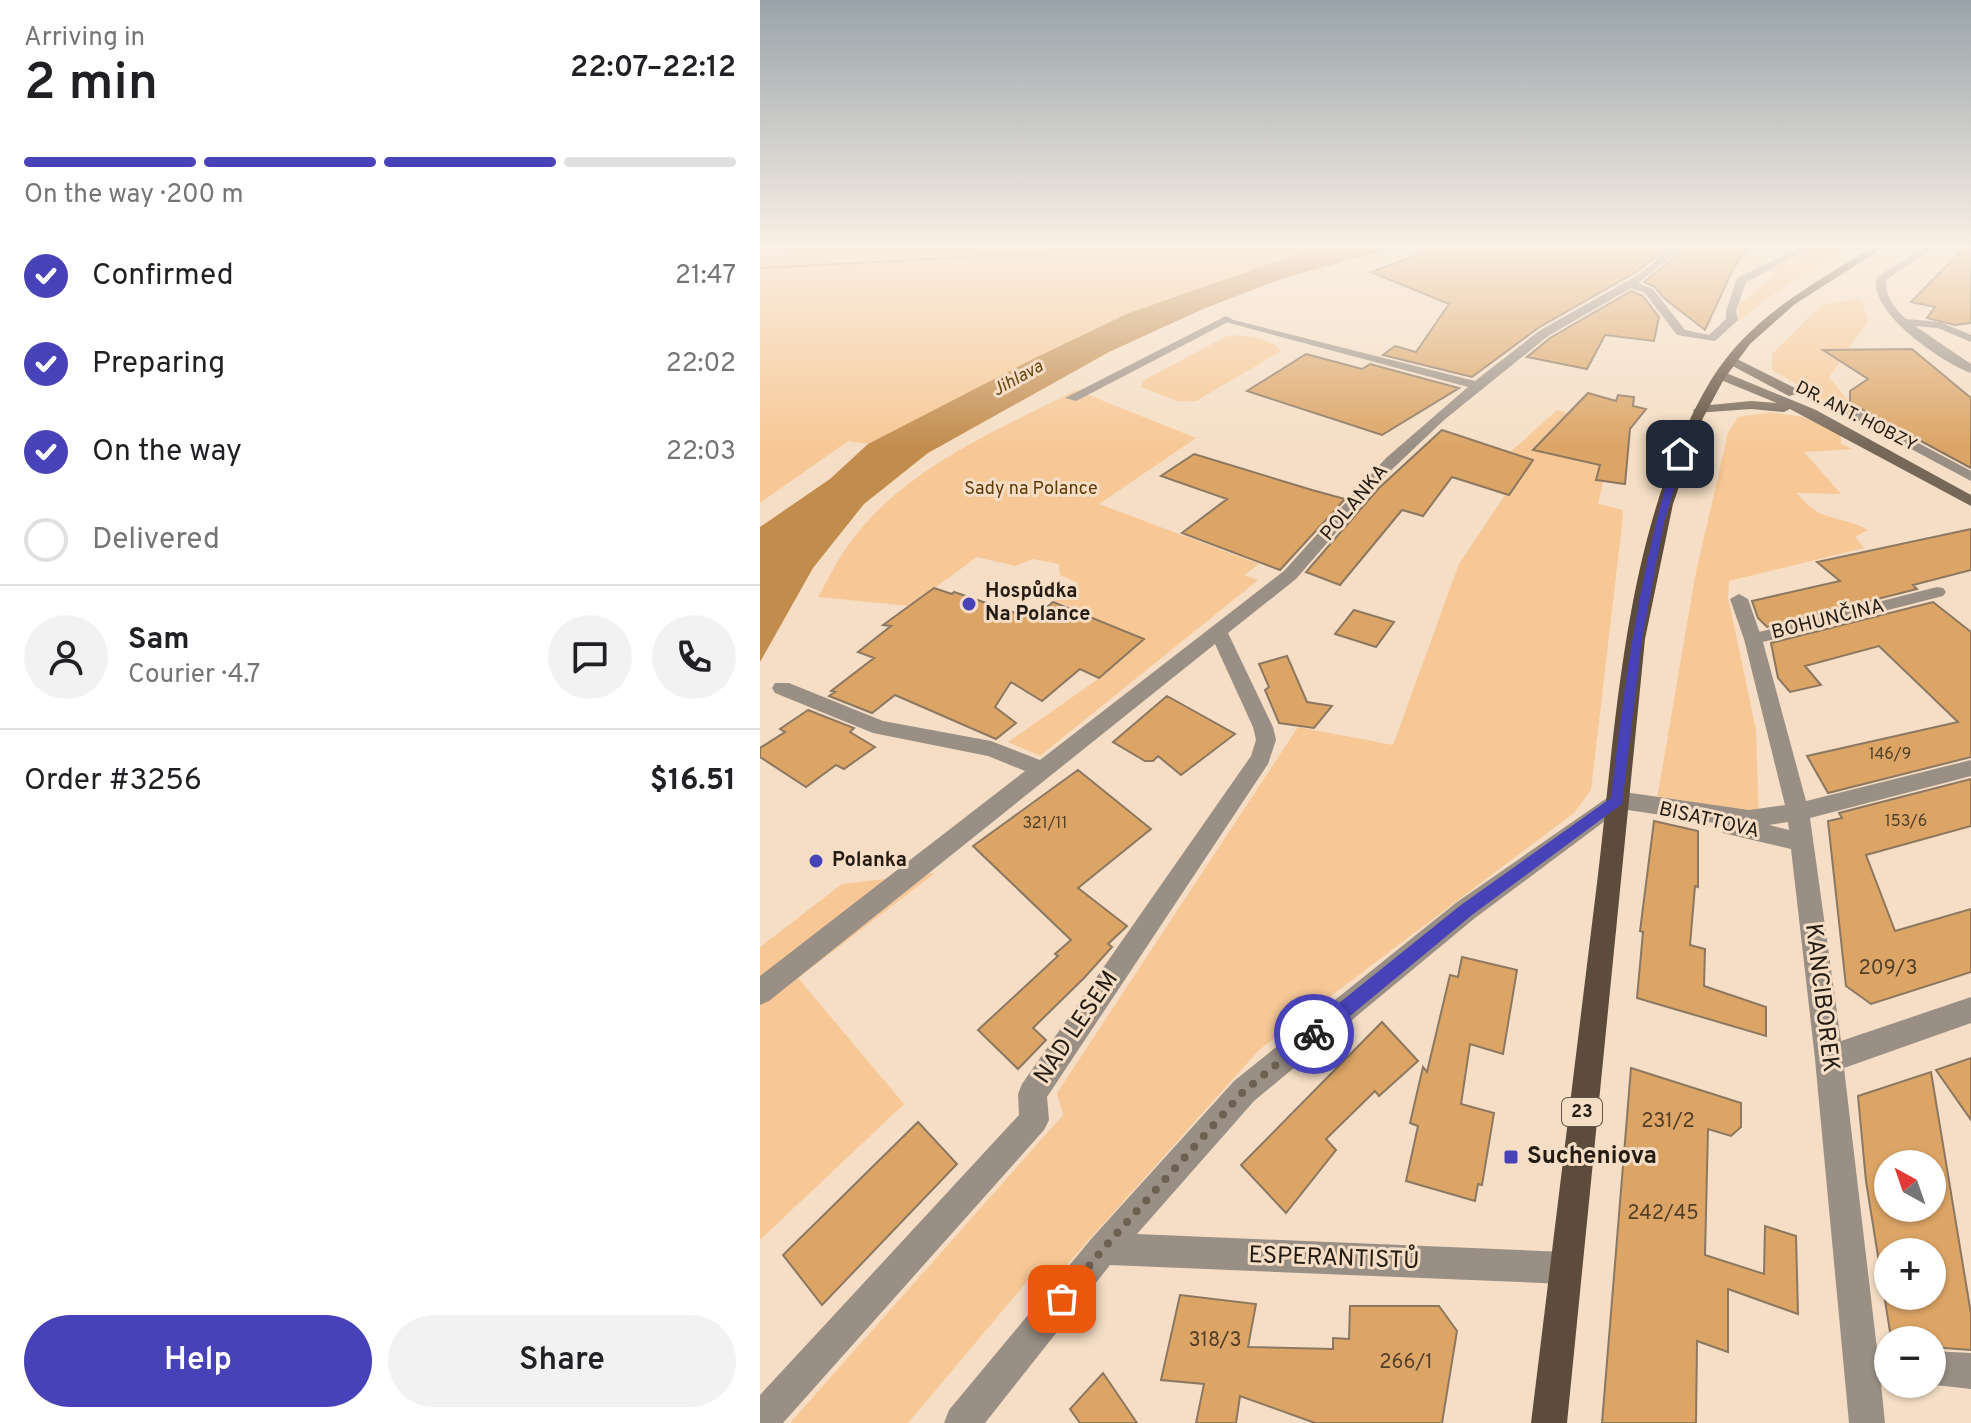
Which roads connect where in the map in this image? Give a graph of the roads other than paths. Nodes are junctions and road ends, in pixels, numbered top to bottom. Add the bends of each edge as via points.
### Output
1 (1579, 314) edge
2 (1667, 314) edge
3 (1731, 314) edge
4 (1775, 314) edge
5 (1894, 314) edge
6 (1903, 322) junction
7 (1971, 339) edge
8 (1731, 360) junction
9 (1971, 369) edge
10 (1720, 375) junction
11 (1479, 386) junction
12 (1071, 398) dead end
13 (1847, 409) dead end
14 (1700, 410) junction
15 (1811, 413) junction
16 (1971, 477) edge
17 (1964, 497) edge
18 (1937, 592) dead end
19 (1739, 599) dead end
20 (1218, 630) junction
21 (1753, 639) junction
22 (782, 688) dead end
23 (1971, 768) edge
24 (1042, 769) junction
25 (1617, 800) junction
26 (1798, 812) junction
27 (1801, 842) junction
28 (760, 992) edge
29 (1971, 1010) edge
30 (1829, 1059) junction
31 (1103, 1249) junction
32 (1565, 1268) junction
33 (1874, 1359) edge
34 (1946, 1370) edge
35 (1971, 1371) edge
36 (1874, 1373) edge
37 (760, 1422) edge
38 (962, 1423) edge
39 (1549, 1423) edge
40 (1867, 1423) edge

1 - 11 street, POLANKA via 1541,335
2 - 3 street via 1681,333 1711,339 1732,320
4 - 8 main road, 23
5 - 6 street
6 - 7 street via 1940,325
6 - 9 street
8 - 10 main road, 23
8 - 17 main road via 1924,464
10 - 14 main road, 23
10 - 15 main road, DR. ANT. HOBZY
11 - 12 street via 1226,319
11 - 20 street, POLANKA via 1391,461 1290,575
13 - 16 street, DR. ANT. HOBZY
14 - 15 main road via 1751,405
14 - 25 main road, 23 via 1659,522 1636,639
15 - 17 main road, DR. ANT. HOBZY
18 - 21 street, BOHUNČINA
19 - 21 street
20 - 24 street, POLANKA
20 - 37 street, NAD LESEM via 1263,727 1261,758 1032,1094 1034,1120
21 - 26 street, BOHUNČINA
22 - 24 street via 880,728 991,749
23 - 26 street
24 - 28 street, POLANKA
25 - 26 street via 1749,819
25 - 27 street, BISATTOVA
25 - 31 street via 1466,910 1244,1091
25 - 32 main road, 23
26 - 27 street, KANCIBOREK
27 - 30 street, KANCIBOREK
29 - 30 street
30 - 33 street, KANCIBOREK
31 - 32 street, ESPERANTISTŮ
31 - 38 street
32 - 39 main road, 23
34 - 35 street
36 - 40 street, KANCIBOREK

